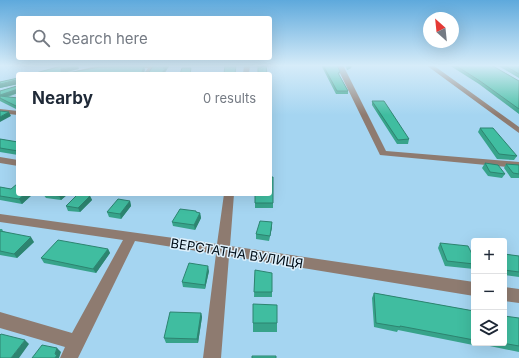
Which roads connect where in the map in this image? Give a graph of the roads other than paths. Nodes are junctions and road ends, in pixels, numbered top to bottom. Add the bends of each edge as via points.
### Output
1 (347, 82) edge
2 (452, 82) edge
3 (0, 111) edge
4 (16, 113) edge
5 (519, 131) edge
6 (0, 160) edge
7 (16, 163) edge
8 (519, 165) edge
9 (230, 196) edge
10 (0, 218) edge
11 (131, 236) junction
12 (224, 251) junction
13 (471, 289) edge
14 (507, 294) edge
15 (519, 296) edge
16 (0, 320) edge
17 (76, 342) junction
18 (69, 358) edge
19 (212, 358) edge

1 - 8 street via 383,153
2 - 5 street
3 - 4 street
6 - 7 street
9 - 12 street
10 - 11 street, ВЕРСТАТНА ВУЛИЦЯ
11 - 12 street, ВЕРСТАТНА ВУЛИЦЯ
11 - 17 street
12 - 13 street, ВЕРСТАТНА ВУЛИЦЯ
12 - 19 street
14 - 15 street
16 - 17 street
17 - 18 street

